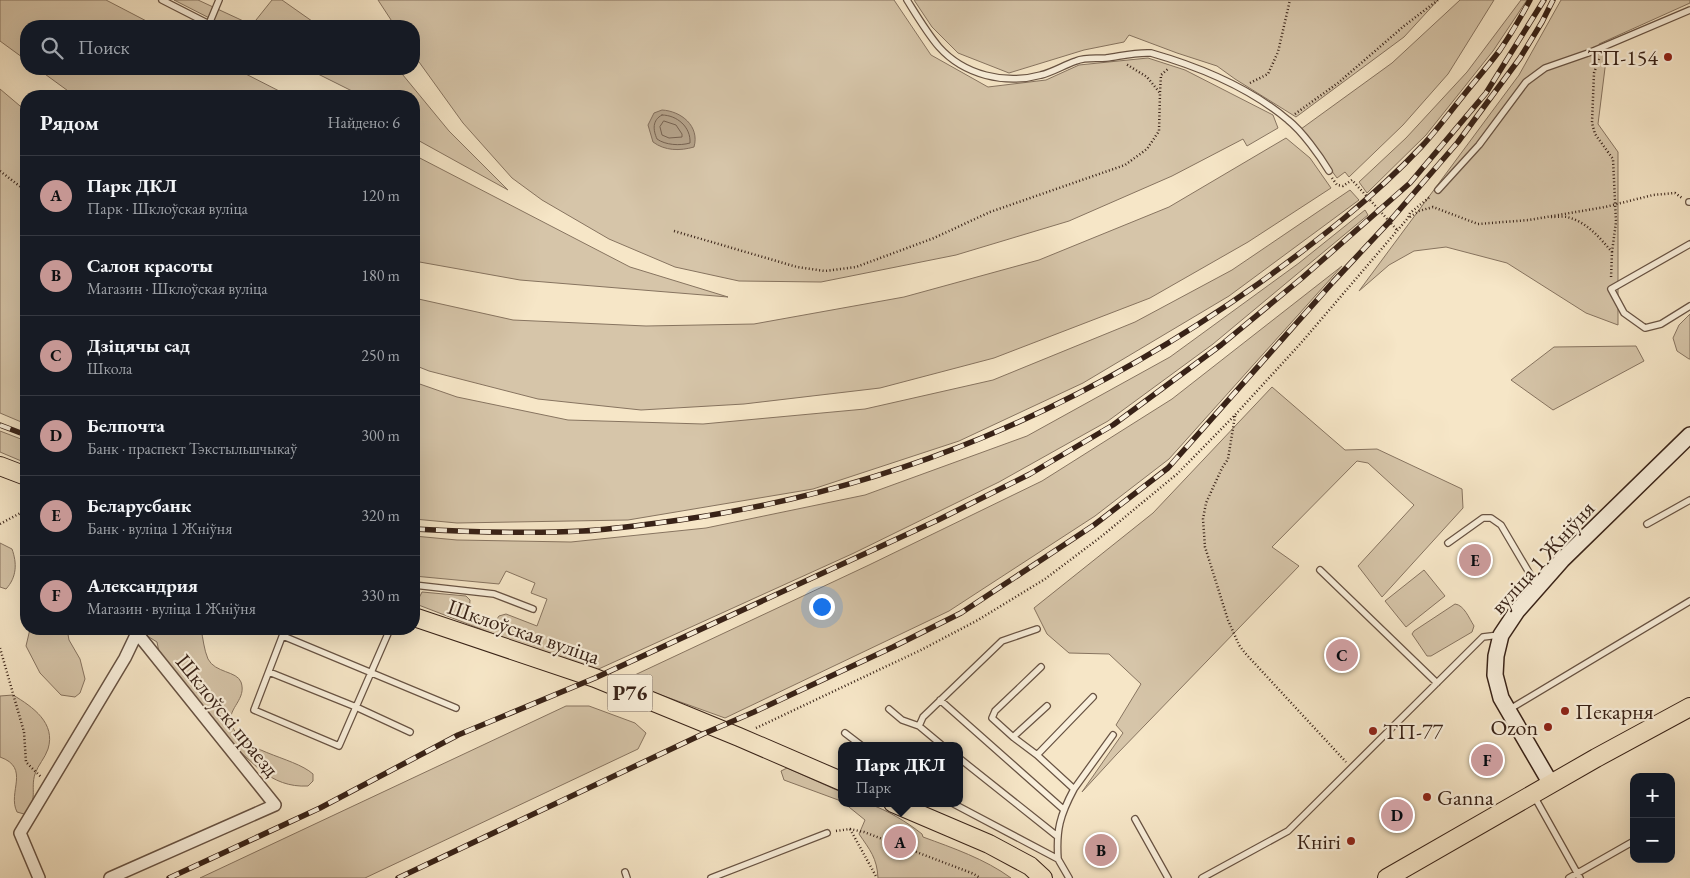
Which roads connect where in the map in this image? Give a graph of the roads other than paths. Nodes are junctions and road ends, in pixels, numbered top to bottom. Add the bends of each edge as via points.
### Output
1 (162, 0) edge
2 (219, 0) edge
3 (907, 0) edge
4 (1690, 10) edge
5 (201, 20) edge
6 (211, 20) edge
7 (1329, 171) road end
8 (1438, 190) road end
9 (1690, 244) edge
10 (1690, 306) edge
11 (1690, 434) edge
12 (0, 466) edge
13 (20, 474) edge
14 (1690, 500) edge
15 (1647, 524) dead end
16 (1448, 543) dead end
17 (1320, 570) dead end
18 (420, 586) edge
19 (1538, 588) junction
20 (1690, 601) edge
21 (533, 610) dead end
22 (420, 619) edge
23 (1037, 630) dead end
24 (134, 635) edge
25 (138, 635) edge
26 (387, 635) edge
27 (1501, 635) junction
28 (283, 636) joint
29 (1041, 667) dead end
30 (269, 672) junction
31 (371, 672) junction
32 (1437, 683) junction
33 (1093, 697) dead end
34 (940, 700) junction
35 (1046, 706) dead end
36 (356, 707) junction
37 (1690, 707) edge
38 (456, 708) dead end
39 (889, 708) dead end
40 (1508, 710) junction
41 (919, 726) junction
42 (410, 732) dead end
43 (845, 733) dead end
44 (1113, 735) dead end
45 (1013, 737) junction
46 (857, 742) edge
47 (939, 742) edge
48 (1037, 755) junction
49 (963, 761) edge
50 (838, 780) edge
51 (1551, 784) junction
52 (1074, 790) junction
53 (1533, 794) junction
54 (902, 807) edge
55 (960, 807) edge
56 (1063, 809) junction
57 (1135, 819) dead end
58 (827, 833) road end
59 (1057, 836) junction
60 (1630, 844) edge
61 (1058, 859) junction
62 (730, 871) junction
63 (1579, 876) edge
64 (39, 878) edge
65 (110, 878) edge
66 (711, 878) edge
67 (734, 878) edge
68 (1043, 878) edge
69 (1070, 878) edge
70 (1168, 878) edge
71 (1202, 878) edge
72 (1387, 878) edge
73 (1569, 878) edge

1 - 5 lane
2 - 6 lane
3 - 7 lane via 940,48 968,68 991,77 1020,80 1084,58 1144,52 1199,68 1266,104 1288,120
4 - 8 lane via 1545,68 1526,82 1480,145
9 - 10 lane via 1611,289 1624,313 1646,328 1661,324
11 - 19 main road, вуліца 1 Жніўня via 1562,560
12 - 13 main road
14 - 15 lane
16 - 19 lane via 1483,518 1491,518 1501,524
17 - 32 lane
18 - 21 lane via 494,594
19 - 27 main road, вуліца 1 Жніўня
20 - 40 lane
22 - 50 main road, Шклоўская вуліца / Р76 via 595,678
23 - 34 lane via 1002,641
24 - 64 street, Шклоўскі праезд via 125,658 20,833
25 - 65 street, Шклоўскі праезд via 275,805
26 - 31 lane
27 - 32 lane via 1483,637
27 - 40 main road, вуліца 1 Жніўня via 1495,676
28 - 30 lane
28 - 31 lane
29 - 45 lane via 995,711 992,718
30 - 36 lane
30 - 36 lane via 254,710 339,746
31 - 36 lane
31 - 38 lane
32 - 71 lane via 1288,831
33 - 48 lane
34 - 41 lane via 923,716
34 - 56 lane
35 - 45 lane
36 - 42 lane
37 - 51 main road
39 - 41 lane via 902,720
40 - 51 main road, вуліца 1 Жніўня
41 - 47 lane
43 - 46 lane
44 - 52 lane
45 - 48 lane
48 - 52 lane
49 - 59 lane
51 - 53 main road
52 - 56 lane
53 - 63 lane
53 - 72 main road
54 - 68 main road via 988,844 1030,866
55 - 61 lane
56 - 59 lane
57 - 70 lane
58 - 62 lane
59 - 61 lane
60 - 63 lane
61 - 69 lane
62 - 66 lane
62 - 67 lane
63 - 73 lane

